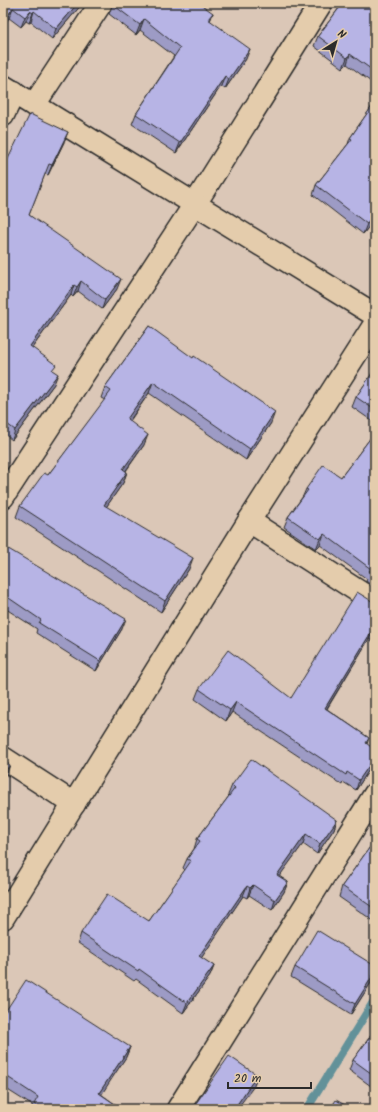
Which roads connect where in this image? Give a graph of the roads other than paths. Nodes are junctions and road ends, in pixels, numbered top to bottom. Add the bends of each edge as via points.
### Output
1 (101, 3) edge
2 (321, 3) edge
3 (8, 89) edge
4 (34, 105) junction
5 (3, 115) edge
6 (195, 204) junction
7 (375, 315) edge
8 (375, 324) edge
9 (3, 497) edge
10 (249, 520) junction
11 (375, 602) edge
12 (3, 758) edge
13 (375, 794) edge
14 (74, 804) junction
15 (3, 918) edge
16 (178, 1109) edge

1 - 4 street
2 - 6 street
3 - 4 street
3 - 5 street
4 - 6 street
6 - 7 street
6 - 9 street
8 - 10 street
10 - 11 street
10 - 14 street
12 - 14 street
13 - 16 street
14 - 15 street

